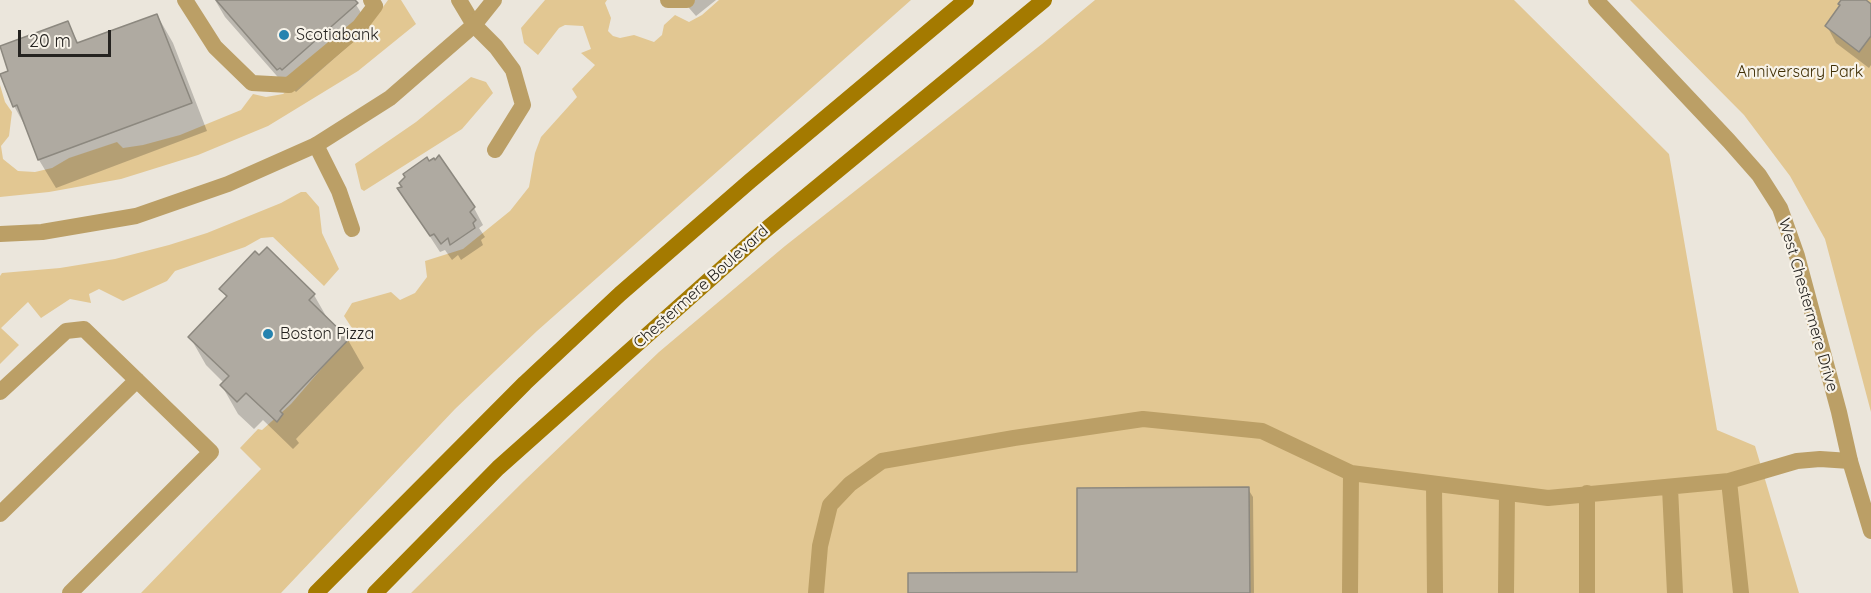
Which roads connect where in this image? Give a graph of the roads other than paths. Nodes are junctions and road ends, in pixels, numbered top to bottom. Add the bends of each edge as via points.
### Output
1 (185, 0) edge
2 (371, 0) edge
3 (459, 0) edge
4 (494, 0) edge
5 (668, 0) edge
6 (687, 0) edge
7 (966, 0) edge
8 (1044, 0) edge
9 (1596, 0) edge
10 (474, 25) junction
11 (316, 144) junction
12 (495, 150) dead end
13 (352, 229) dead end
14 (0, 234) edge
15 (137, 380) junction
16 (0, 392) edge
17 (1850, 461) junction
18 (1351, 473) junction
19 (1729, 481) junction
20 (1434, 484) junction
21 (1670, 488) junction
22 (1507, 493) junction
23 (1587, 493) junction
24 (0, 514) edge
25 (1871, 531) edge
26 (70, 593) edge
27 (316, 593) edge
28 (375, 593) edge
29 (816, 593) edge
30 (1350, 593) edge
31 (1435, 593) edge
32 (1506, 593) edge
33 (1587, 593) edge
34 (1675, 593) edge
35 (1742, 593) edge

1 - 2 street via 215,47 252,83 289,86 359,27 375,6
3 - 10 street
4 - 10 street
5 - 6 street
7 - 27 main road via 620,294
8 - 28 main road, Chestermere Boulevard via 763,232 498,468
9 - 17 street, West Chestermere Drive via 1752,167 1780,208 1797,256
10 - 11 street via 390,98
10 - 12 street via 513,70 523,105
11 - 13 street
11 - 14 street via 228,184 136,216 42,232
15 - 16 street via 84,329 66,331
15 - 24 street
15 - 26 street via 211,452
17 - 19 street via 1797,461
17 - 25 street, West Chestermere Drive
18 - 20 street
18 - 29 street via 1262,431 1143,419 882,461 850,484 830,505 820,546
18 - 30 street
19 - 21 street
19 - 35 street
20 - 22 street
20 - 31 street
21 - 23 street
21 - 34 street
22 - 23 street via 1548,498
22 - 32 street
23 - 33 street

